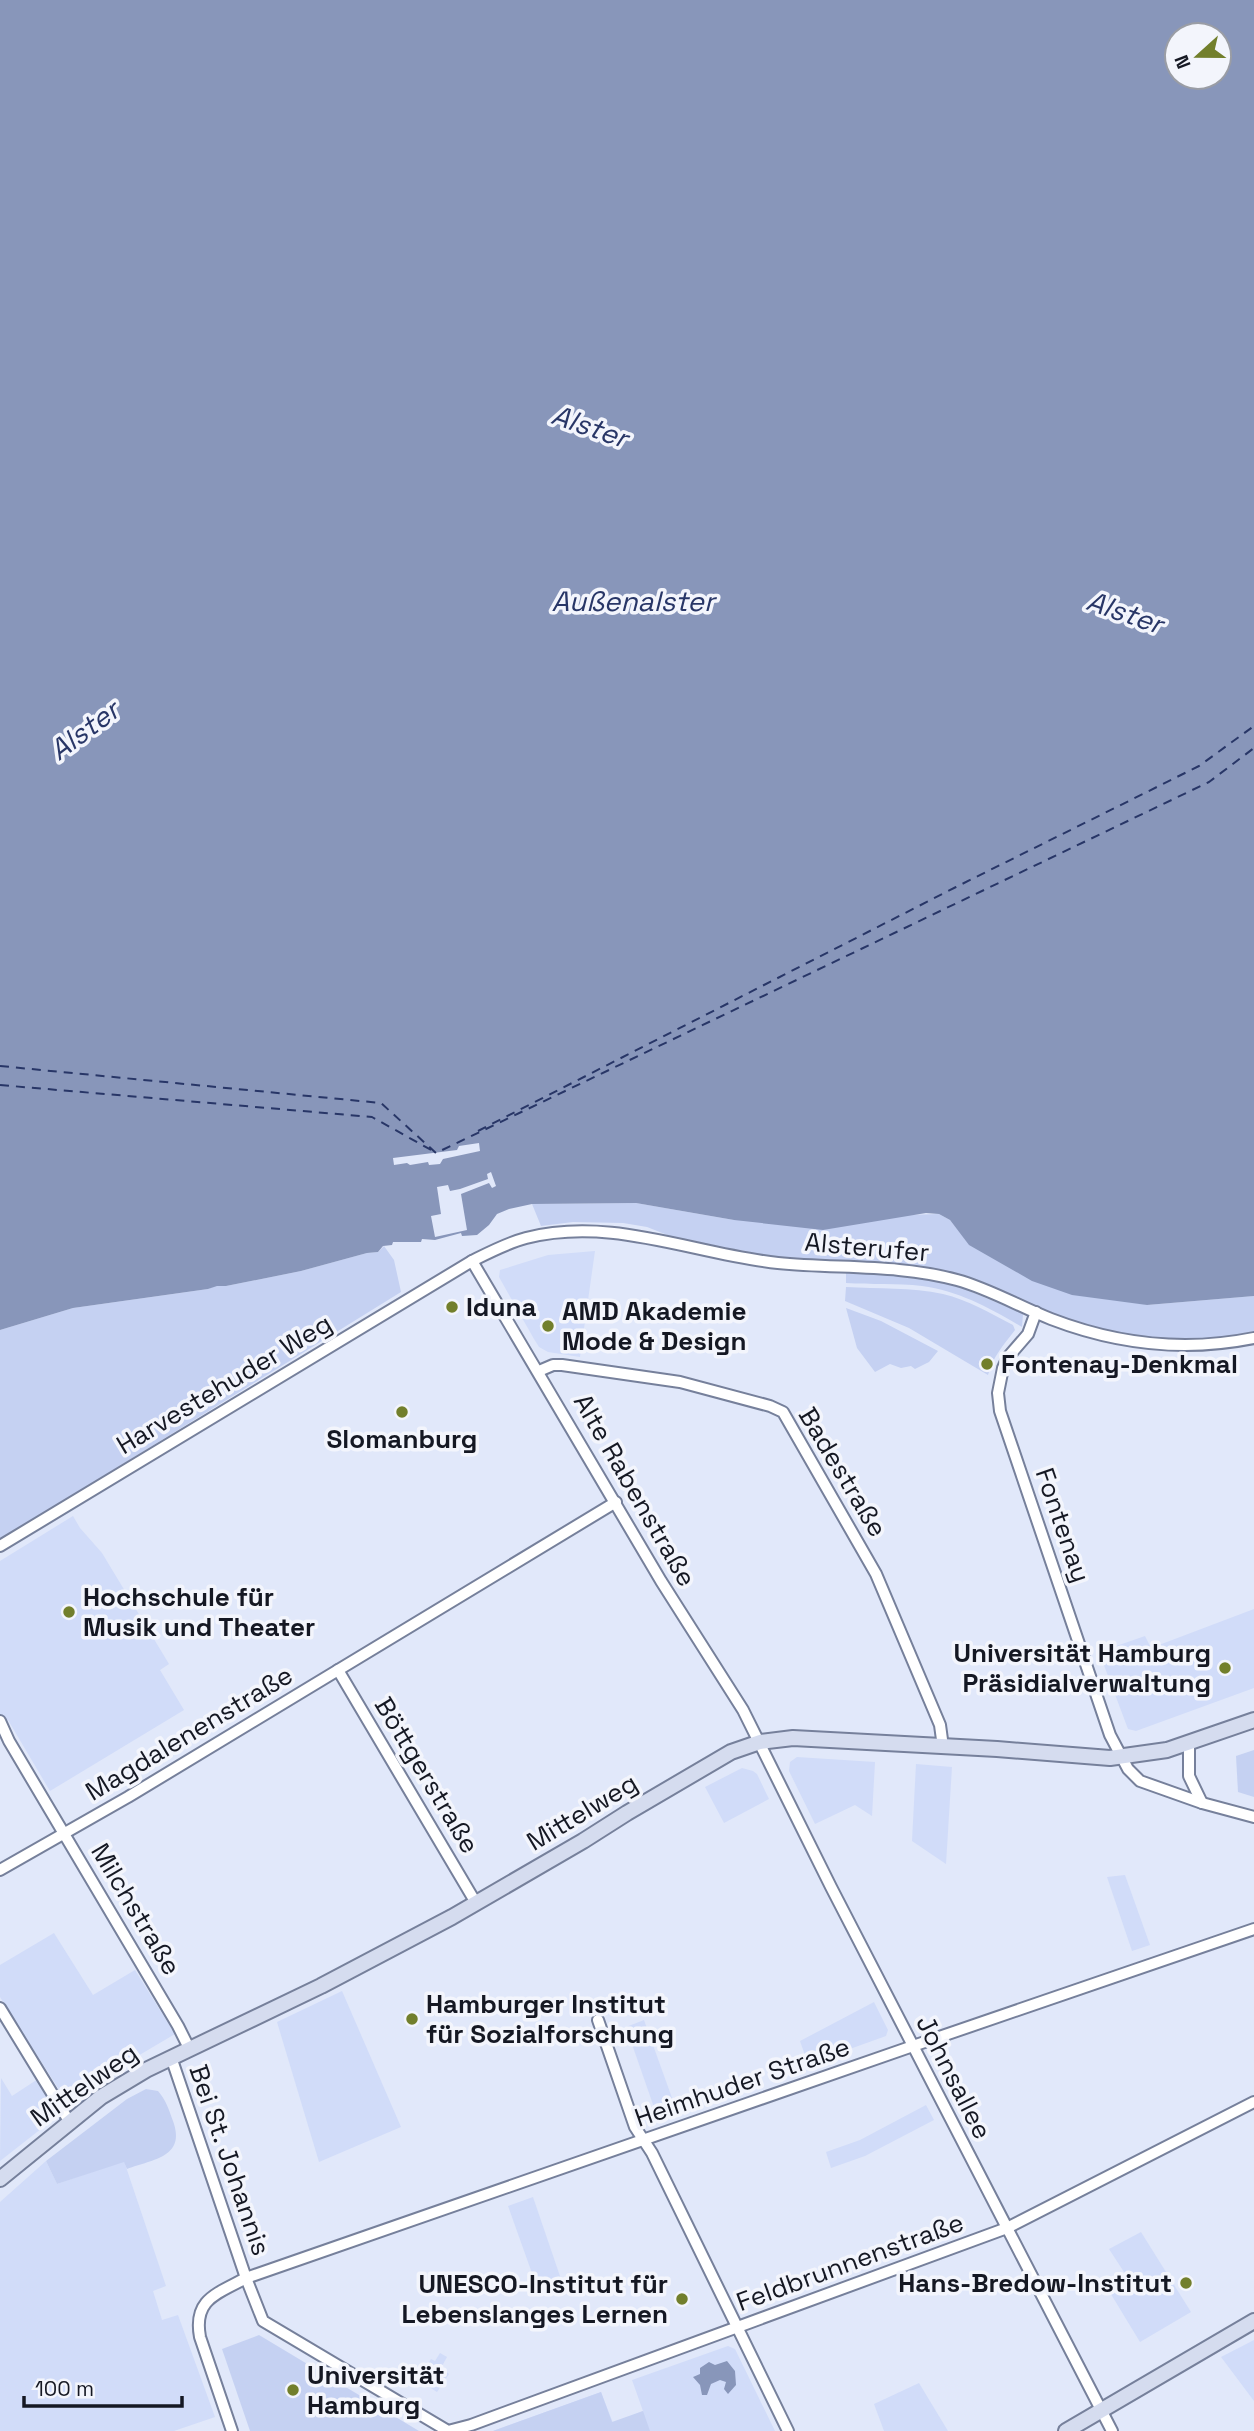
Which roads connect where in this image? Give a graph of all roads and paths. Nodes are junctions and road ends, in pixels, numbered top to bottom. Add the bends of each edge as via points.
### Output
1 (472, 1261) junction
2 (1036, 1312) junction
3 (1254, 1338) edge
4 (539, 1371) junction
5 (615, 1502) junction
6 (0, 1546) edge
7 (338, 1670) junction
8 (1254, 1720) edge
9 (0, 1721) edge
10 (760, 1742) junction
11 (1189, 1742) junction
12 (4, 1743) edge
13 (943, 1746) junction
14 (1122, 1757) junction
15 (1202, 1803) junction
16 (1254, 1816) edge
17 (65, 1834) junction
18 (0, 1870) edge
19 (476, 1903) junction
20 (1254, 1929) edge
21 (0, 2008) edge
22 (598, 2020) dead end
23 (913, 2046) junction
24 (189, 2048) junction
25 (171, 2057) junction
26 (1254, 2102) edge
27 (69, 2121) junction
28 (644, 2140) junction
29 (0, 2179) edge
30 (1007, 2228) junction
31 (246, 2278) junction
32 (1254, 2321) edge
33 (738, 2328) junction
34 (1101, 2410) junction
35 (232, 2431) edge
36 (448, 2431) edge
37 (788, 2431) edge
38 (1066, 2431) edge
39 (1112, 2431) edge

1 - 2 street, Alsterufer via 544,1234 612,1232 776,1263 930,1274 966,1283
1 - 4 street, Alte Rabenstraße
1 - 6 street, Harvestehuder Weg
2 - 3 street, Alsterufer via 1096,1333 1151,1344 1195,1346
2 - 14 street, Fontenay via 1028,1334 1003,1368 1000,1411 1110,1735
4 - 5 street, Alte Rabenstraße
4 - 13 street, Badestraße via 553,1364 680,1382 777,1409 787,1418 877,1575 940,1725
5 - 7 street, Magdalenenstraße
5 - 10 street, Alte Rabenstraße
7 - 17 street, Magdalenenstraße
7 - 19 street, Böttgerstraße
8 - 11 street, Mittelweg
9 - 12 street, Milchstraße
10 - 13 street, Mittelweg via 793,1738
10 - 19 street, Mittelweg via 731,1752
10 - 23 street, Johnsallee
11 - 14 street, Mittelweg
11 - 15 street via 1189,1776
12 - 17 street, Milchstraße
13 - 14 street, Mittelweg
14 - 15 street, Fontenay via 1140,1781
15 - 16 street, Fontenay
17 - 18 street, Magdalenenstraße
17 - 24 street, Milchstraße
19 - 24 street, Mittelweg via 321,1986
20 - 23 street, Heimhuder Straße
21 - 27 street
22 - 28 street via 635,2127
23 - 28 street, Heimhuder Straße
23 - 30 street, Johnsallee
24 - 25 street, Mittelweg
25 - 27 street, Mittelweg via 126,2081
25 - 31 street, Bei St. Johannis
26 - 30 street, Feldbrunnenstraße
27 - 29 street, Mittelweg
28 - 31 street, Heimhuder Straße
28 - 33 street
30 - 33 street, Feldbrunnenstraße
30 - 34 street, Johnsallee
31 - 35 street, Heimhuder Straße via 205,2302 199,2312 200,2337
31 - 36 street, Bei St. Johannis via 267,2325
32 - 34 street
33 - 36 street, Feldbrunnenstraße
33 - 37 street
34 - 38 street
34 - 39 street, Johnsallee

